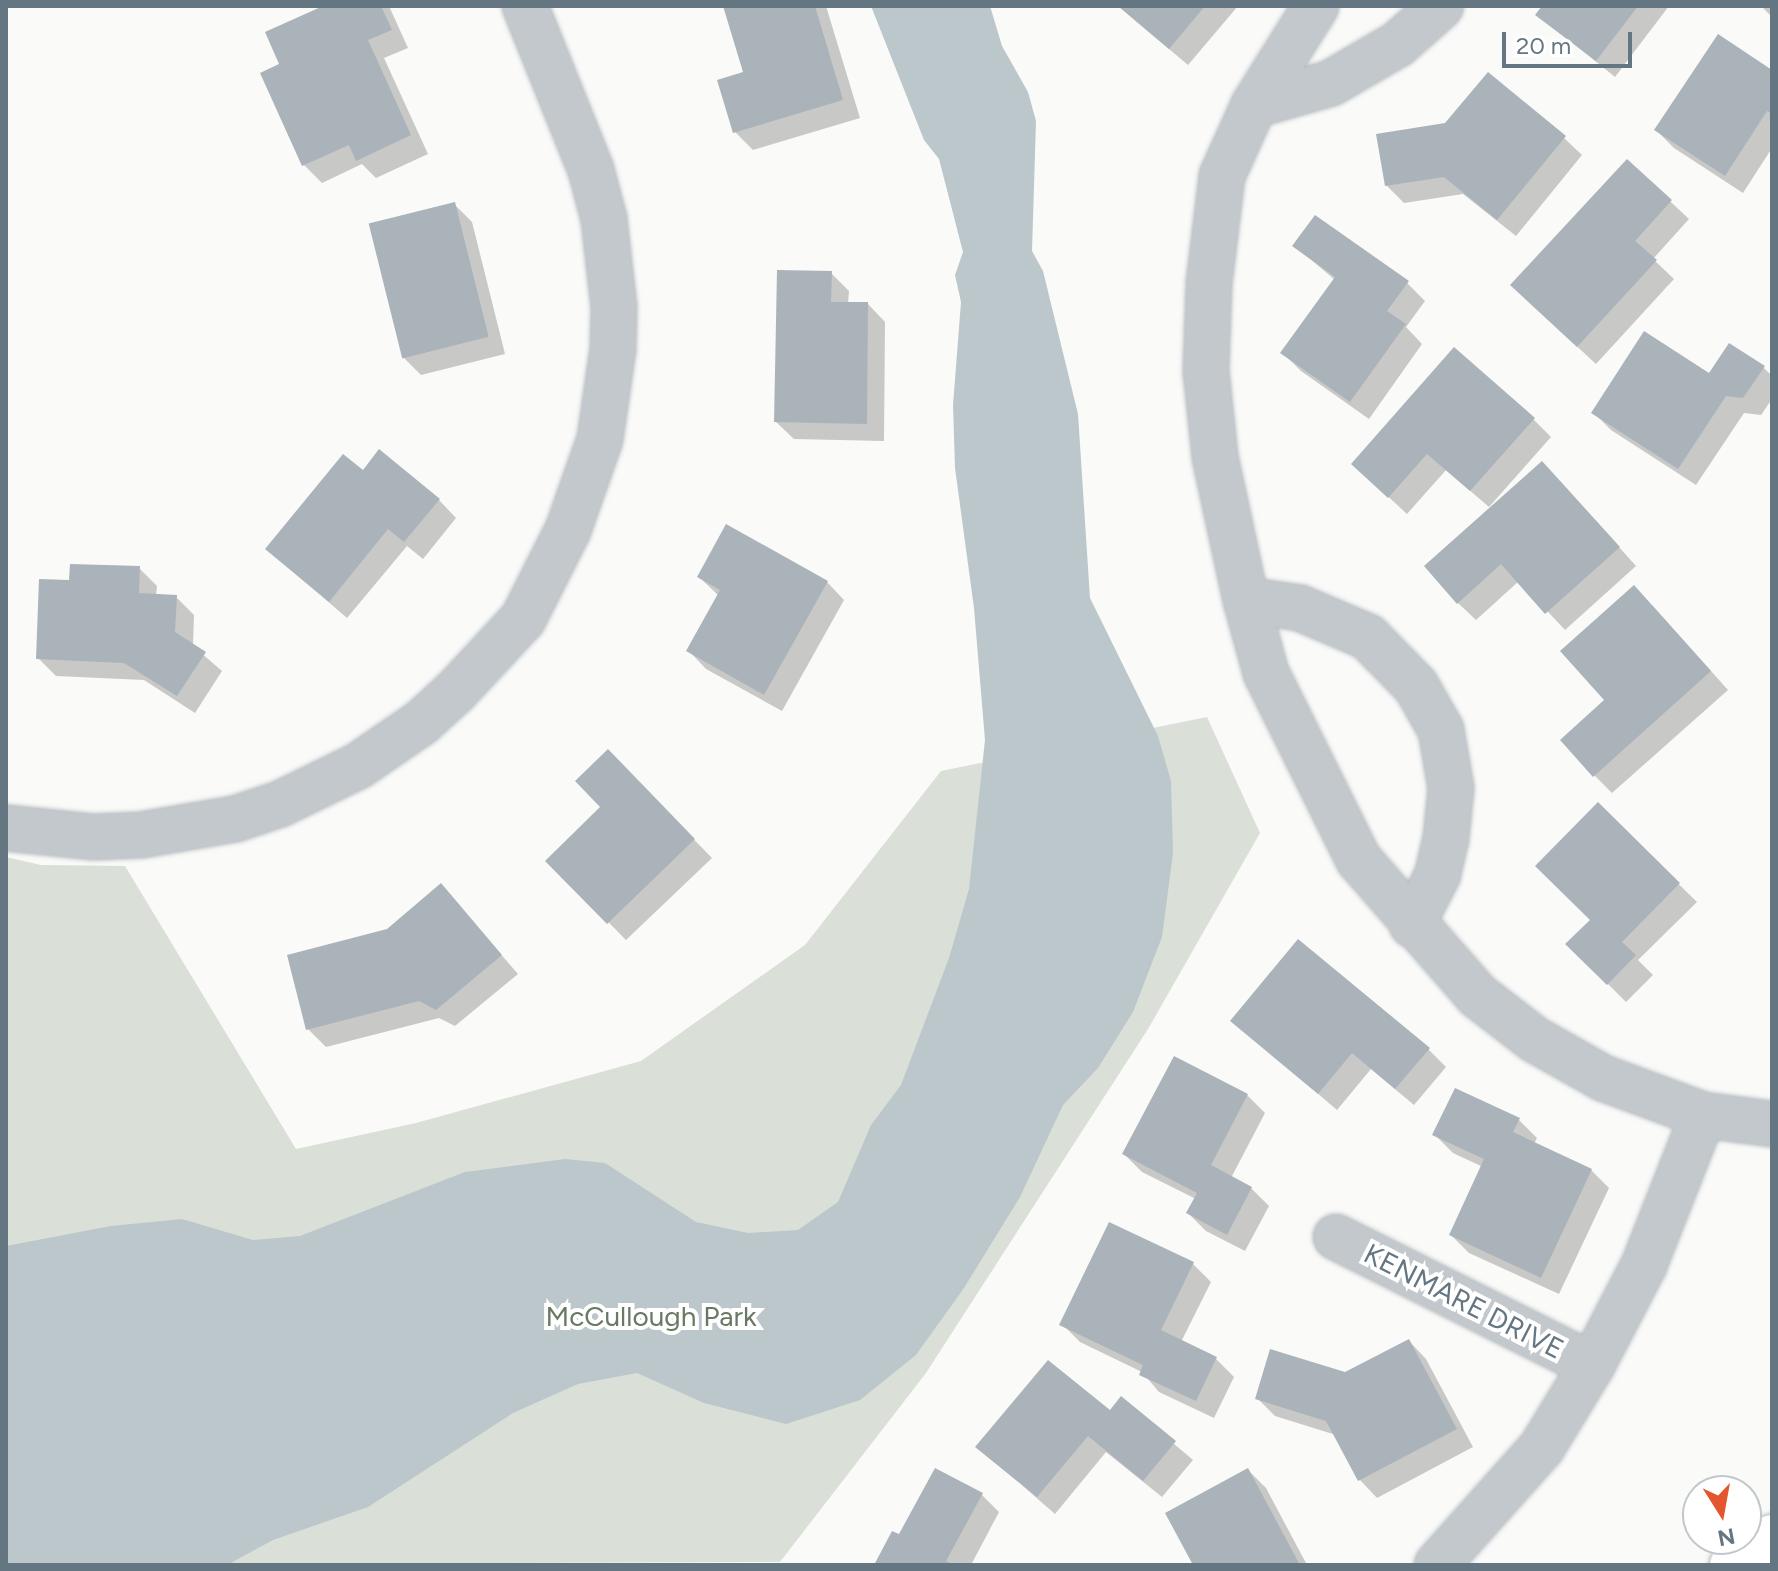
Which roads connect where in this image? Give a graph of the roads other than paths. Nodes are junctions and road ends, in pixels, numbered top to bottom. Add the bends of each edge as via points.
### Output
1 (525, 6) edge
2 (1316, 6) edge
3 (1441, 6) edge
4 (1254, 105) junction
5 (1246, 600) junction
6 (6, 828) edge
7 (1412, 925) junction
8 (1703, 1115) junction
9 (1772, 1124) edge
10 (1336, 1237) dead end
11 (1592, 1365) junction
12 (1772, 1537) edge
13 (1437, 1565) edge
14 (1732, 1565) edge

1 - 6 street via 591,170 604,219 614,307 600,439 568,530 523,619 422,722 358,766 280,804 220,822 141,835 77,836
2 - 4 street
3 - 4 street via 1398,44 1331,83
4 - 5 street via 1222,176 1209,284 1206,371 1215,457
5 - 7 street via 1266,673 1303,754 1359,860
5 - 7 street via 1300,608 1368,637 1416,686 1441,730 1451,788 1446,838 1438,874
7 - 8 street via 1477,995 1534,1039 1603,1078
8 - 9 street
8 - 11 street, KENMARE DRIVE via 1644,1265
10 - 11 street, KENMARE DRIVE
11 - 13 street, KENMARE DRIVE via 1542,1447
12 - 14 main road

